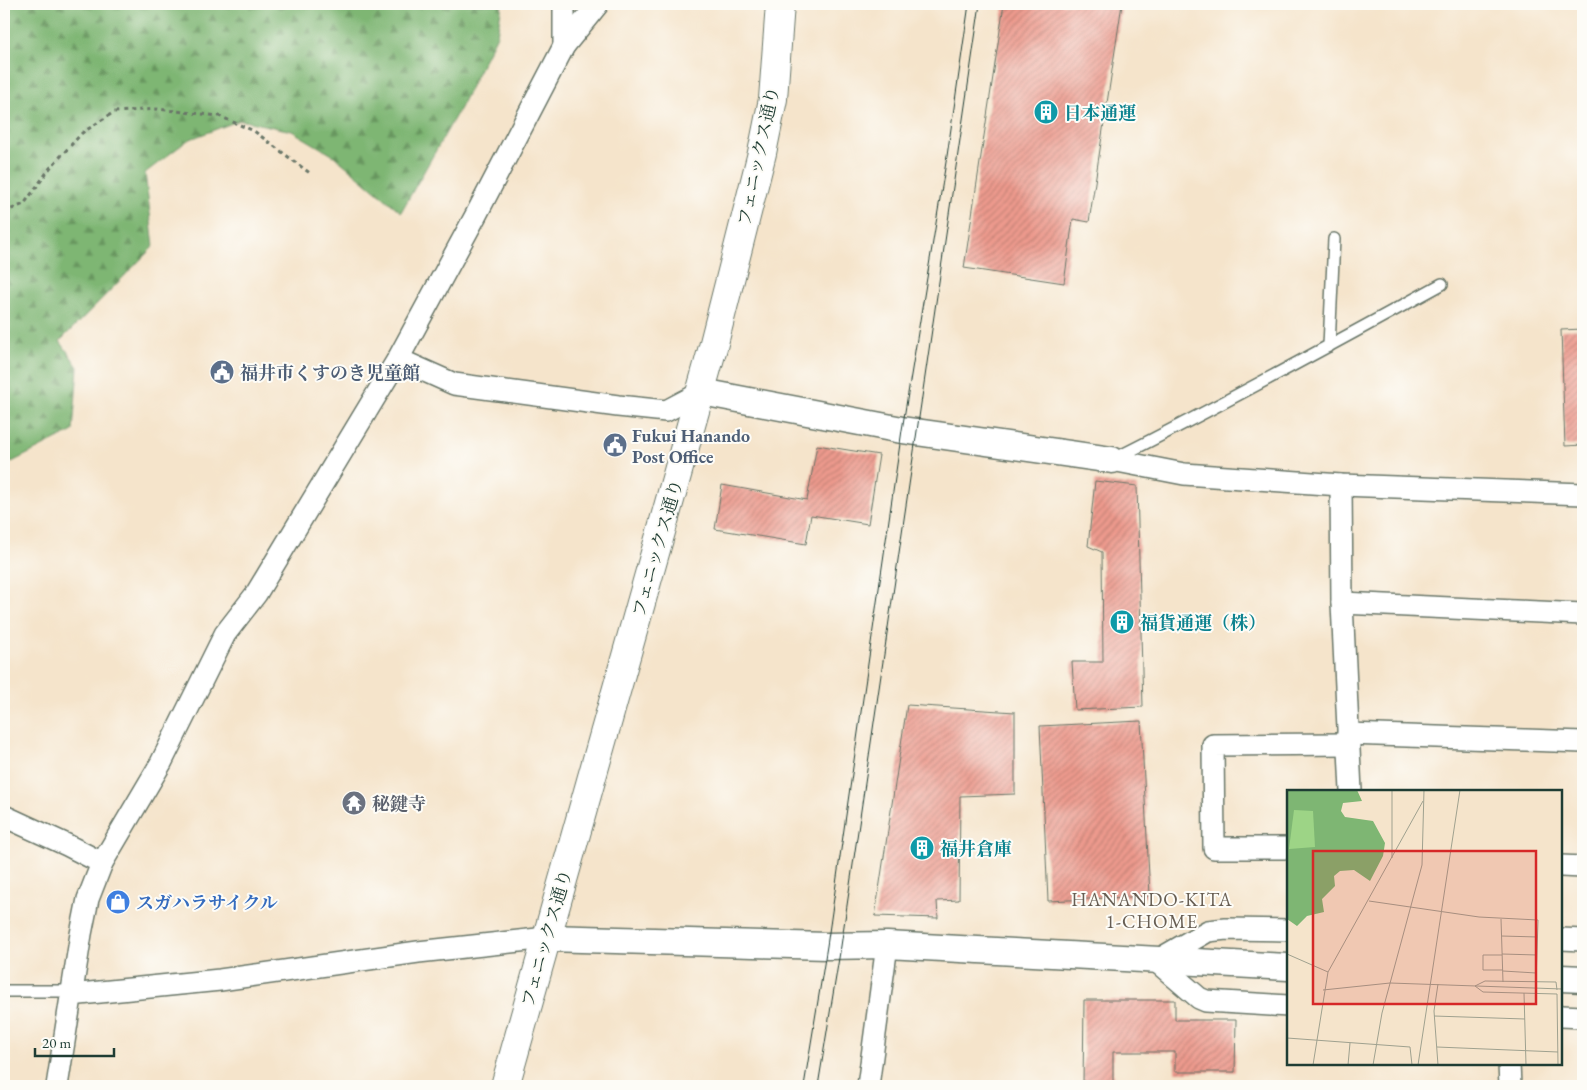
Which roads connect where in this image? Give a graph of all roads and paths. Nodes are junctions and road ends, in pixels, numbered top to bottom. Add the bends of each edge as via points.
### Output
1 (564, 4) edge
2 (598, 4) edge
3 (780, 4) edge
4 (564, 46) junction
5 (311, 174) dead end
6 (4, 212) edge
7 (1334, 239) dead end
8 (1442, 284) dead end
9 (1329, 346) junction
10 (398, 359) junction
11 (702, 392) junction
12 (1112, 460) junction
13 (1341, 485) junction
14 (1583, 494) edge
15 (1342, 604) junction
16 (1583, 614) edge
17 (1349, 739) junction
18 (1583, 742) edge
19 (1351, 790) edge
20 (4, 816) edge
21 (1287, 848) edge
22 (102, 863) junction
23 (1562, 866) edge
24 (1583, 867) edge
25 (1287, 930) edge
26 (546, 938) junction
27 (1562, 939) edge
28 (1583, 940) edge
29 (887, 945) junction
30 (1156, 961) junction
31 (1287, 967) edge
32 (1562, 978) edge
33 (1583, 979) edge
34 (4, 991) edge
35 (71, 992) junction
36 (1287, 1006) edge
37 (1562, 1016) edge
38 (1583, 1017) edge
39 (1509, 1065) edge
40 (57, 1086) edge
41 (505, 1086) edge
42 (868, 1086) edge
43 (1510, 1086) edge

1 - 4 street
2 - 4 street
3 - 11 main road, フェニックス通り via 773,99
4 - 10 street
5 - 6 path via 254,131 219,116 158,109 114,112 82,134 50,168 24,204
7 - 9 lane
8 - 9 lane
9 - 12 lane
10 - 11 street via 454,384 628,407 666,411
10 - 22 street via 256,594 225,634 161,763
11 - 12 street via 902,430
11 - 26 main road, フェニックス通り
12 - 13 street via 1184,474
13 - 14 street
13 - 15 street
15 - 16 street
15 - 17 street
17 - 18 street
17 - 19 street
17 - 21 street via 1212,745 1214,848
20 - 22 street
22 - 35 street via 88,899
23 - 24 street
25 - 30 street via 1208,931
26 - 29 street
26 - 35 street via 210,981 80,994
26 - 41 main road, フェニックス通り
27 - 28 street
29 - 30 street
29 - 42 street
30 - 31 street
30 - 36 street via 1206,1001
32 - 33 street
34 - 35 lane
35 - 40 street
37 - 38 street
39 - 43 street

